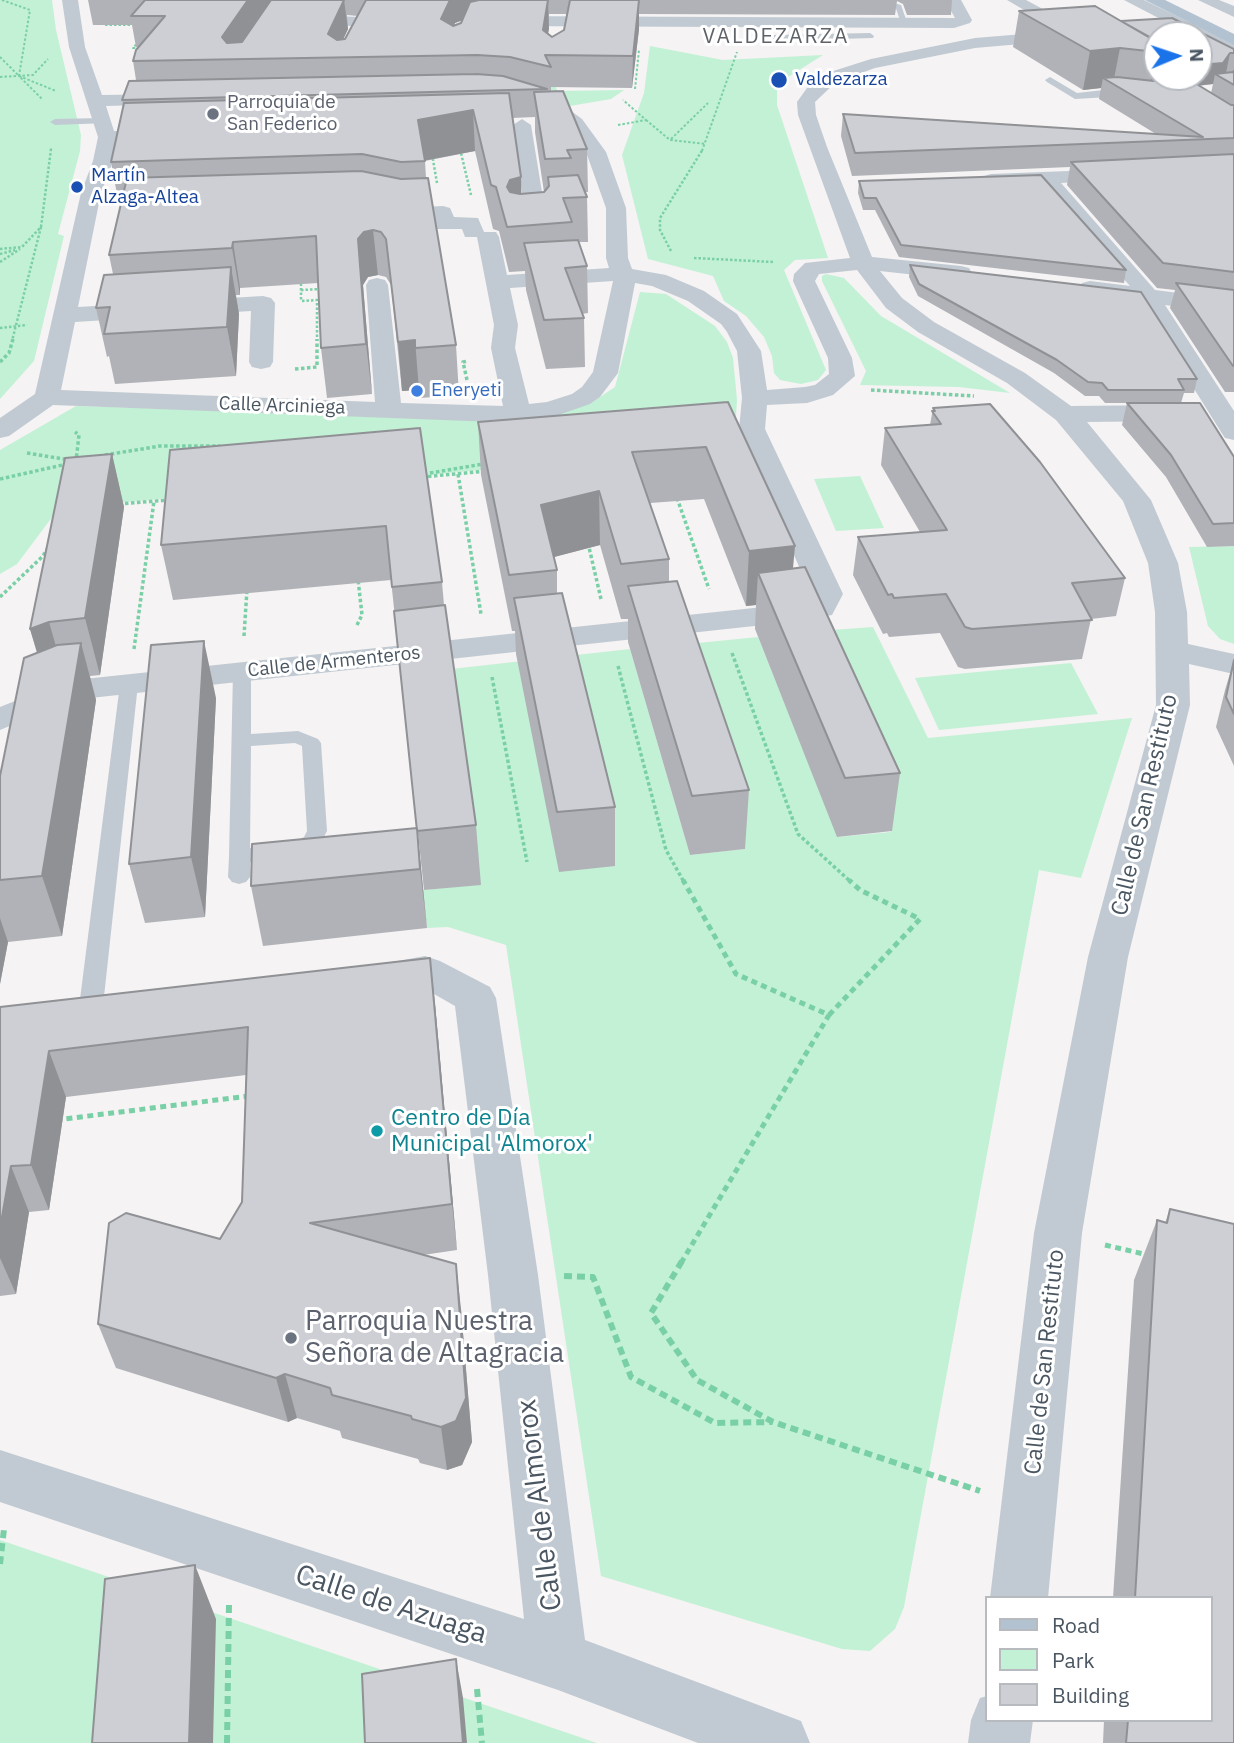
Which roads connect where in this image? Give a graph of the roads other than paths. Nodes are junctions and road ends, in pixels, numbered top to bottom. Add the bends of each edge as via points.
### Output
1 (70, 0) edge
2 (953, 0) edge
3 (1015, 0) edge
4 (1132, 0) edge
5 (1153, 0) edge
6 (1181, 0) edge
7 (1206, 0) edge
8 (897, 5) dead end
9 (1234, 12) edge
10 (271, 19) edge
11 (483, 21) edge
12 (905, 23) junction
13 (1234, 24) edge
14 (1078, 34) junction
15 (870, 36) dead end
16 (773, 38) dead end
17 (1234, 40) edge
18 (1234, 50) edge
19 (342, 64) edge
20 (1143, 66) edge
21 (1050, 80) edge
22 (1137, 94) edge
23 (512, 98) edge
24 (190, 99) edge
25 (102, 120) junction
26 (55, 122) dead end
27 (575, 123) junction
28 (522, 125) junction
29 (455, 127) edge
30 (189, 136) edge
31 (1134, 174) edge
32 (1045, 178) junction
33 (977, 180) edge
34 (854, 184) dead end
35 (832, 185) junction
36 (366, 206) edge
37 (616, 208) junction
38 (588, 209) dead end
39 (560, 211) edge
40 (113, 214) edge
41 (86, 215) junction
42 (863, 263) junction
43 (622, 274) junction
44 (988, 276) edge
45 (498, 282) junction
46 (377, 285) dead end
47 (1066, 285) edge
48 (1149, 296) junction
49 (1234, 307) edge
50 (66, 316) junction
51 (261, 362) dead end
52 (47, 397) junction
53 (389, 410) junction
54 (518, 414) junction
55 (754, 414) junction
56 (1065, 414) junction
57 (1230, 420) edge
58 (0, 430) edge
59 (1174, 651) junction
60 (1234, 664) edge
61 (242, 672) junction
62 (128, 684) junction
63 (0, 720) edge
64 (242, 741) junction
65 (335, 983) edge
66 (91, 1015) edge
67 (0, 1476) edge
68 (1019, 1596) edge
69 (558, 1660) junction
70 (1002, 1722) edge
71 (779, 1743) edge
72 (999, 1743) edge

1 - 25 street via 77,47
2 - 12 street via 964,20 960,22
3 - 14 street, Calle de San Restituto
4 - 18 street
5 - 17 main road
6 - 13 main road
7 - 9 street
8 - 12 lane
10 - 19 street via 362,22
11 - 12 street via 560,28
14 - 20 street, Calle de San Restituto via 1093,36
14 - 35 street, Calle de San Restituto via 950,47 830,78 813,92 806,108
15 - 16 lane
21 - 22 lane via 1075,96
23 - 27 street via 551,108
24 - 25 street
25 - 26 lane
25 - 30 street
25 - 41 street via 103,161
27 - 28 street
27 - 37 street, Calle Arciniega via 596,152
28 - 29 street
28 - 39 street via 527,221
31 - 32 street
32 - 33 street
32 - 48 street
34 - 35 street
35 - 42 street, Calle de San Restituto
36 - 45 street via 405,214 443,212 445,224 481,234
37 - 38 street
37 - 43 street, Calle Arciniega
40 - 41 street
41 - 50 street
42 - 44 street
42 - 55 street via 818,267 805,274 804,281 841,358 842,376 824,390
42 - 56 street, Calle de San Restituto via 894,303 926,327 1016,378
43 - 45 street
43 - 54 street, Calle Arciniega via 600,382 581,399 550,410
43 - 55 street, Calle de Armenteros via 658,281 706,301 738,330 748,351
45 - 54 street via 506,325 503,348
46 - 53 street
47 - 48 street
48 - 49 street
48 - 57 street
50 - 51 street via 263,303
50 - 52 street
52 - 53 street, Calle Arciniega
52 - 58 street
53 - 54 street, Calle Arciniega
55 - 61 street, Calle de Armenteros via 827,594 821,608
56 - 57 street
56 - 59 street, Calle de San Restituto via 1137,500 1163,564
59 - 60 street
59 - 68 street, Calle de San Restituto via 1174,705 1108,957 1058,1233
61 - 62 street, Calle de Armenteros
61 - 64 lane
62 - 63 street, Calle de Armenteros via 65,691
62 - 66 lane
64 - 64 lane via 298,737 311,743 317,831 312,841 301,847 239,867
65 - 69 street, Calle de Almorox via 425,971 475,998
67 - 69 street, Calle de Azuaga
69 - 71 street, Calle de Azuaga
70 - 72 street

